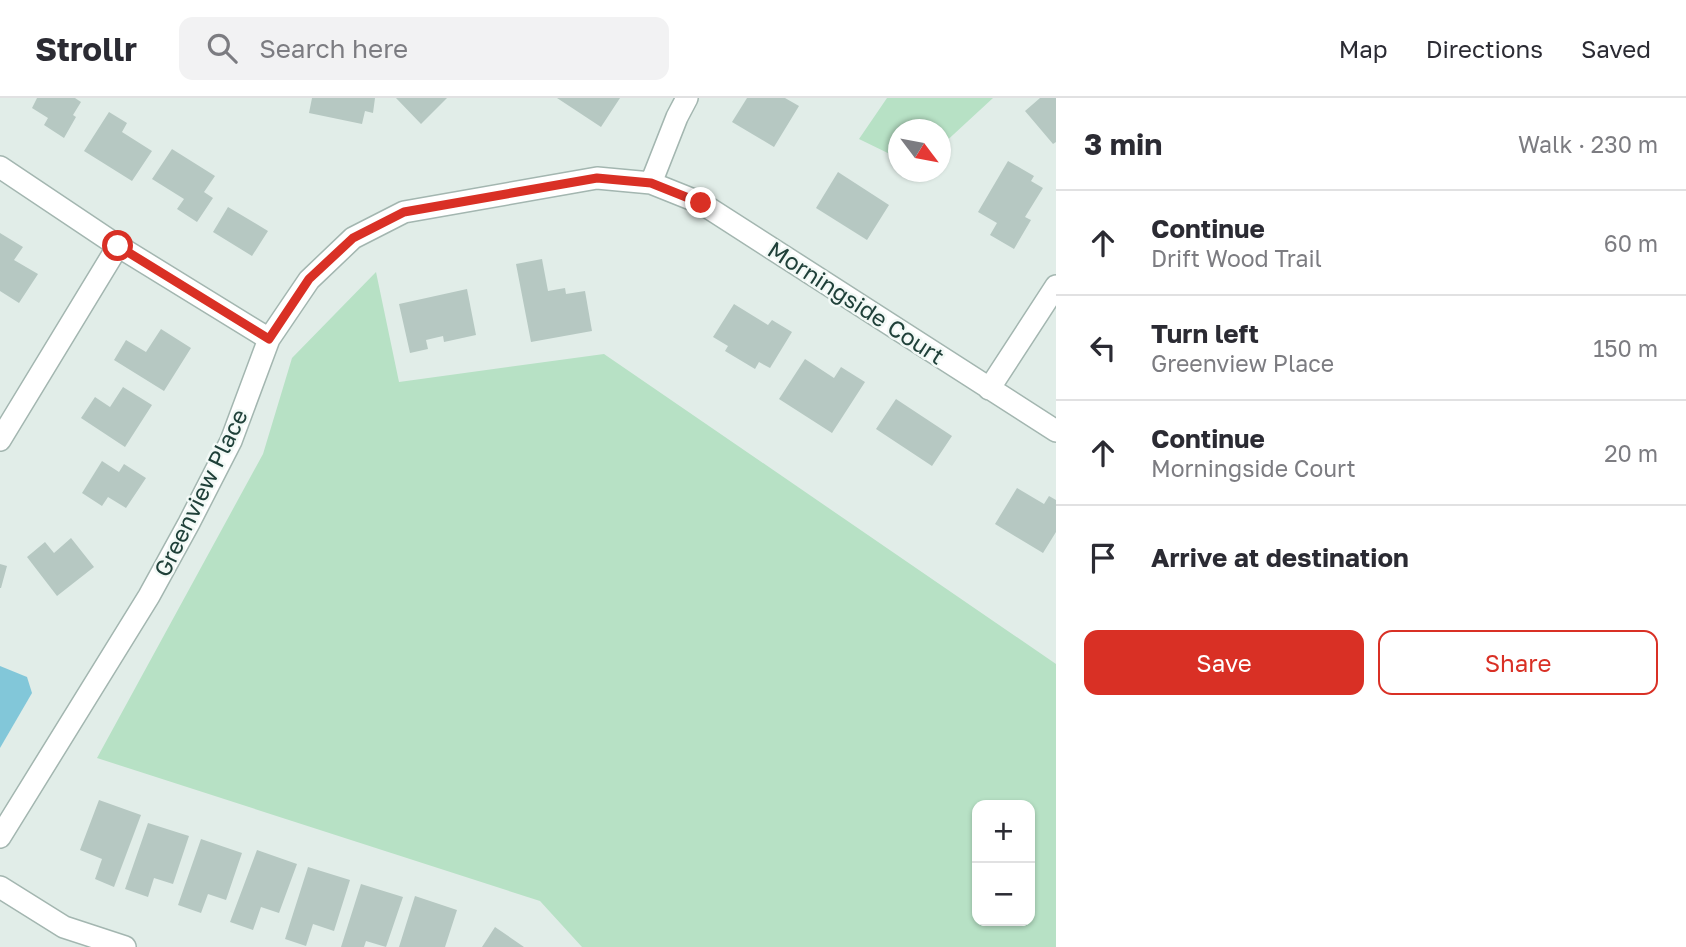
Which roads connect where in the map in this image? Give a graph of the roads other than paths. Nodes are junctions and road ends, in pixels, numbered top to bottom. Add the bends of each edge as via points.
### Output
1 (687, 98) edge
2 (0, 167) edge
3 (651, 183) junction
4 (118, 246) junction
5 (1056, 286) edge
6 (269, 339) junction
7 (989, 389) junction
8 (1056, 431) edge
9 (0, 440) edge
10 (0, 837) edge
11 (0, 887) edge
12 (124, 947) edge

1 - 3 street
2 - 4 street
3 - 6 street, Greenview Place via 597,178 404,212 353,238 309,279
3 - 7 street, Morningside Court via 701,203
4 - 6 street
4 - 9 street
5 - 7 street
6 - 10 street, Greenview Place via 231,441 189,523
7 - 8 street, Morningside Court
11 - 12 street via 64,927

